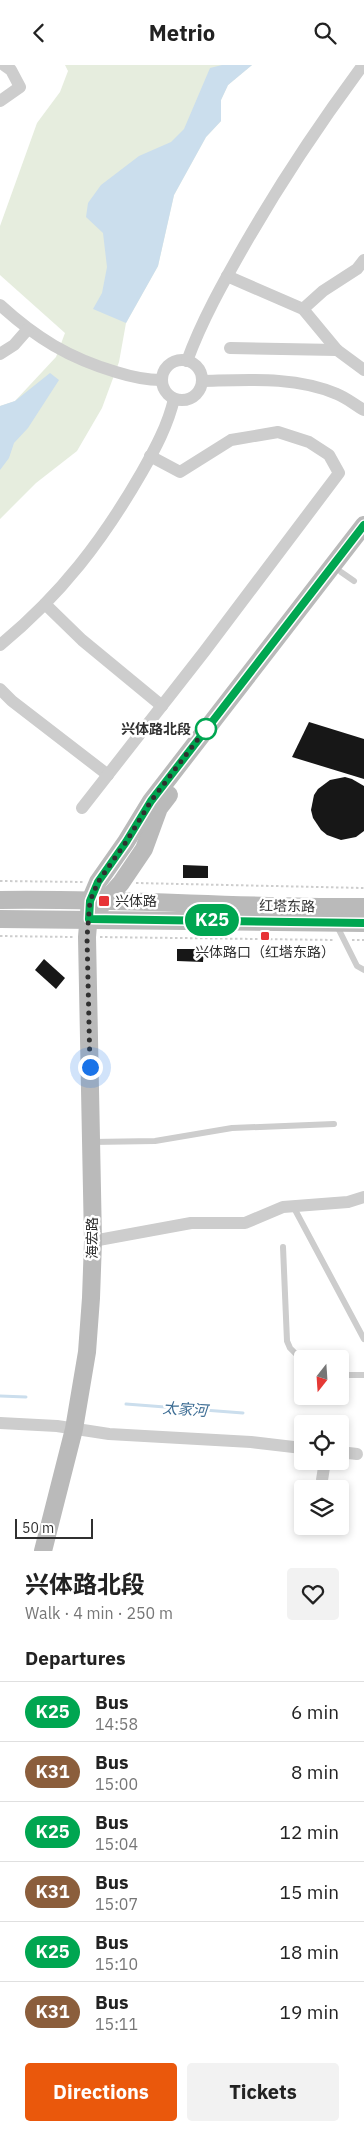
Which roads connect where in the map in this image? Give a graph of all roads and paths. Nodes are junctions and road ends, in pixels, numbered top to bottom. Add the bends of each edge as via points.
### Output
1 (4, 65) edge
2 (363, 65) edge
3 (0, 101) edge
4 (364, 261) edge
5 (227, 276) junction
6 (0, 305) edge
7 (303, 309) junction
8 (28, 329) junction
9 (230, 348) dead end
10 (337, 350) junction
11 (0, 354) edge
12 (186, 361) junction
13 (364, 370) edge
14 (161, 380) junction
15 (202, 381) junction
16 (174, 399) junction
17 (364, 410) edge
18 (150, 456) junction
19 (364, 525) edge
20 (364, 543) edge
21 (343, 573) junction
22 (45, 604) junction
23 (0, 645) edge
24 (0, 689) edge
25 (162, 706) junction
26 (108, 775) junction
27 (82, 807) dead end
28 (0, 881) edge
29 (98, 882) junction
30 (121, 883) junction
31 (364, 888) edge
32 (0, 900) edge
33 (97, 900) junction
34 (364, 907) edge
35 (0, 919) edge
36 (89, 919) junction
37 (335, 922) junction
38 (364, 923) edge
39 (0, 936) edge
40 (87, 937) junction
41 (343, 940) junction
42 (364, 940) edge
43 (364, 970) edge
44 (334, 1124) dead end
45 (91, 1142) junction
46 (364, 1197) edge
47 (293, 1206) junction
48 (93, 1241) junction
49 (283, 1247) dead end
50 (364, 1339) edge
51 (294, 1352) edge
52 (349, 1375) edge
53 (364, 1375) edge
54 (0, 1423) edge
55 (74, 1429) junction
56 (294, 1447) edge
57 (349, 1454) edge
58 (357, 1454) dead end
59 (324, 1470) edge
60 (322, 1480) dead end
61 (43, 1551) edge

1 - 3 street via 11,70 20,87
2 - 5 street via 273,195
4 - 7 street
5 - 7 street
5 - 12 street
6 - 8 street
7 - 10 street
8 - 11 street via 14,345
8 - 14 street via 64,353 91,365 144,380
9 - 10 street
10 - 13 street
12 - 14 street via 174,361
12 - 15 street via 197,368
14 - 16 street via 165,391
15 - 16 street via 200,389 190,399
15 - 17 street via 257,380 306,384 339,395
16 - 18 street via 170,416
18 - 22 street via 90,554
18 - 25 street via 180,472 231,440 278,432 309,442 329,455 338,473
19 - 21 street
20 - 21 street
21 - 29 street via 151,801
21 - 30 street via 159,808 144,849
22 - 23 street
22 - 25 street via 82,640
24 - 26 street
25 - 26 street
26 - 27 street
28 - 29 path
29 - 33 street
30 - 31 path
30 - 33 street
32 - 33 street, 红塔东路
33 - 34 street, 红塔东路
33 - 36 street
35 - 36 street, 红塔东路
36 - 37 street, 红塔东路
36 - 40 street, 海宏路
37 - 38 street, 红塔东路
37 - 41 lane
39 - 40 path
40 - 41 path
40 - 45 street, 海宏路
41 - 42 path
41 - 43 lane via 357,966
44 - 45 lane via 232,1128 155,1141
45 - 48 street, 海宏路
46 - 47 street via 348,1202
47 - 48 street via 245,1223 191,1223
47 - 50 lane
48 - 55 street, 海宏路 via 87,1352
49 - 51 lane via 287,1341
52 - 53 lane
54 - 55 street
55 - 56 street
55 - 61 street, 海宏路
57 - 58 street
59 - 60 street

